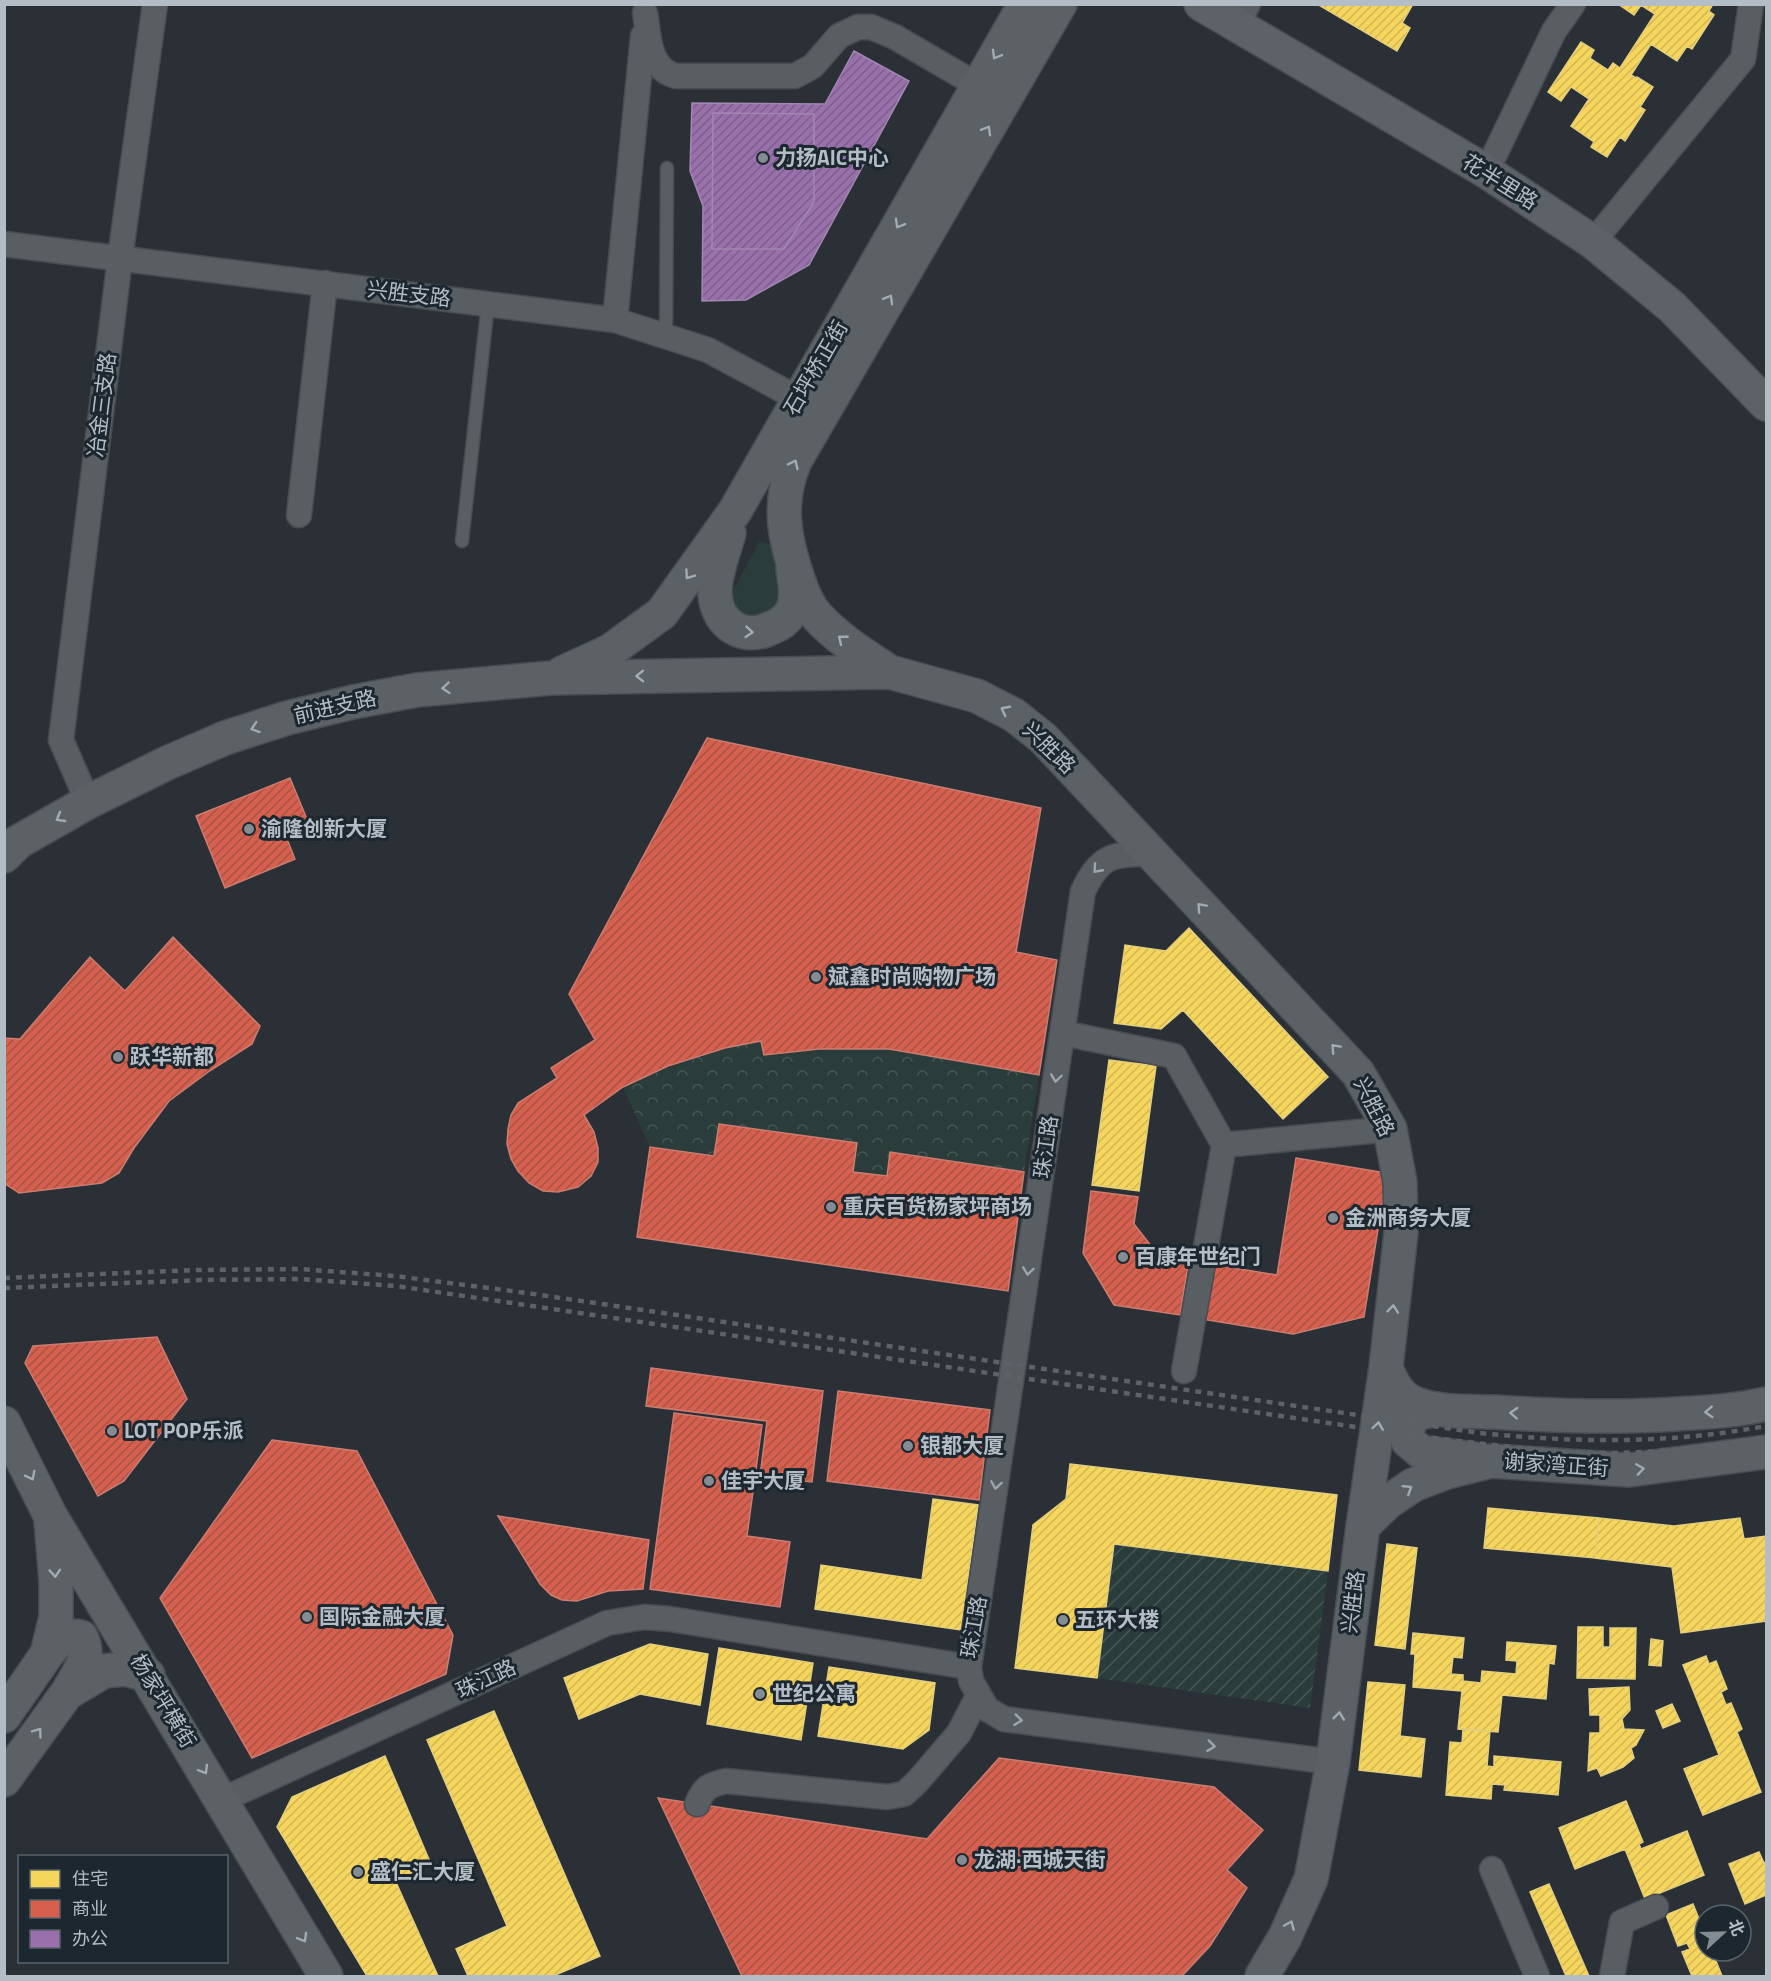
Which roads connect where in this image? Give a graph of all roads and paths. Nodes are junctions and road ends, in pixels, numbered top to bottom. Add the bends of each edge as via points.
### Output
1 (154, 4) edge
2 (1025, 4) edge
3 (1060, 4) edge
4 (1076, 4) edge
5 (1201, 4) edge
6 (1574, 4) edge
7 (1751, 4) edge
8 (1243, 6) edge
9 (645, 9) edge
10 (1026, 62) junction
11 (979, 86) junction
12 (1495, 154) junction
13 (667, 168) dead end
14 (1599, 234) junction
15 (4, 244) edge
16 (120, 258) junction
17 (326, 284) junction
18 (488, 303) junction
19 (615, 321) junction
20 (666, 337) junction
21 (1767, 374) edge
22 (799, 399) junction
23 (1767, 404) edge
24 (735, 511) junction
25 (299, 515) dead end
26 (462, 541) dead end
27 (792, 562) junction
28 (890, 672) junction
29 (699, 675) joint
30 (551, 678) junction
31 (88, 802) junction
32 (1151, 854) junction
33 (4, 856) edge
34 (1063, 1033) junction
35 (1390, 1129) junction
36 (1224, 1145) junction
37 (1386, 1367) junction
38 (1184, 1371) dead end
39 (1767, 1404) edge
40 (1438, 1409) junction
41 (4, 1423) edge
42 (1767, 1452) edge
43 (1491, 1461) junction
44 (50, 1515) junction
45 (1363, 1526) junction
46 (47, 1654) junction
47 (969, 1668) junction
48 (147, 1675) junction
49 (67, 1693) junction
50 (978, 1696) junction
51 (4, 1716) edge
52 (1333, 1762) junction
53 (4, 1780) edge
54 (222, 1800) junction
55 (697, 1804) dead end
56 (1492, 1869) dead end
57 (1656, 1907) dead end
58 (326, 1977) edge
59 (1262, 1977) edge
60 (1537, 1977) edge
61 (1612, 1977) edge

1 - 16 street, 冶金三支路
2 -> 11 main road, 石坪桥正街
3 - 10 main road, 石坪桥正街
4 - 10 main road via 1058,31
5 - 14 main road, 花半里路
6 - 12 street via 1554,31
7 - 14 street via 1743,59
8 - 12 main road, 花半里路
9 - 11 street via 652,54 661,69 676,76 795,76 813,66 839,36 858,27 871,27 896,37
9 - 19 street
27 -> 10 main road, 石坪桥正街 via 783,515 787,479 795,461
11 -> 22 main road, 石坪桥正街
12 - 14 main road, 花半里路
13 - 20 lane
14 - 21 main road, 花半里路 via 1687,296
14 - 23 main road, 花半里路
15 - 16 street, 兴胜支路
16 - 17 street, 兴胜支路
16 - 31 street, 冶金三支路 via 61,740
17 - 18 street, 兴胜支路
17 - 25 street
18 - 19 street, 兴胜支路
18 - 26 lane
19 - 20 street, 兴胜支路
20 - 22 street, 兴胜支路 via 708,350
22 - 24 main road, 石坪桥正街
24 -> 27 main road via 716,583 717,604 728,624 737,631 758,633 787,618 796,591
24 -> 30 main road, 石坪桥正街 via 662,613 610,651
28 -> 27 main road, 石坪桥正街 via 851,647 815,614
28 - 29 main road, 兴胜路
32 -> 28 main road, 兴胜路 via 1043,738 1014,716 978,696
29 -> 30 main road, 前进支路
30 -> 31 main road, 前进支路 via 417,690 286,718 225,738
31 -> 33 main road, 前进支路 via 18,842
32 -> 34 street, 珠江路 via 1116,856 1092,872 1083,891
35 -> 32 main road, 兴胜路 via 1358,1073
34 - 36 street via 1174,1056
34 -> 47 street, 珠江路
35 - 36 street
37 -> 35 main road, 兴胜路 via 1401,1233 1400,1182
36 - 38 street
37 - 40 main road via 1401,1395 1415,1404
45 -> 37 main road, 兴胜路
39 -> 40 main road via 1735,1411 1627,1417
40 - 43 main road via 1413,1417 1408,1426 1408,1441 1421,1452
41 -> 44 main road, 杨家坪横街
43 -> 42 main road, 谢家湾正街 via 1629,1470
45 -> 43 main road, 谢家湾正街 via 1413,1485
44 -> 46 main road via 56,1617
44 - 48 main road, 杨家坪横街
52 -> 45 main road, 兴胜路
46 - 49 main road via 58,1641 70,1635 81,1637 87,1648
46 - 51 main road
47 - 50 street
47 - 54 street, 珠江路 via 670,1619 644,1617 607,1623
48 - 49 main road via 125,1669 104,1671
48 -> 54 main road, 杨家坪横街
53 -> 49 main road
50 -> 52 street via 987,1709 1004,1719
50 - 55 street via 959,1734 904,1794 887,1797 726,1781 702,1791
59 -> 52 main road, 兴胜路 via 1286,1937 1311,1879
54 -> 58 main road, 杨家坪横街
56 - 60 street
57 - 61 street via 1622,1922

